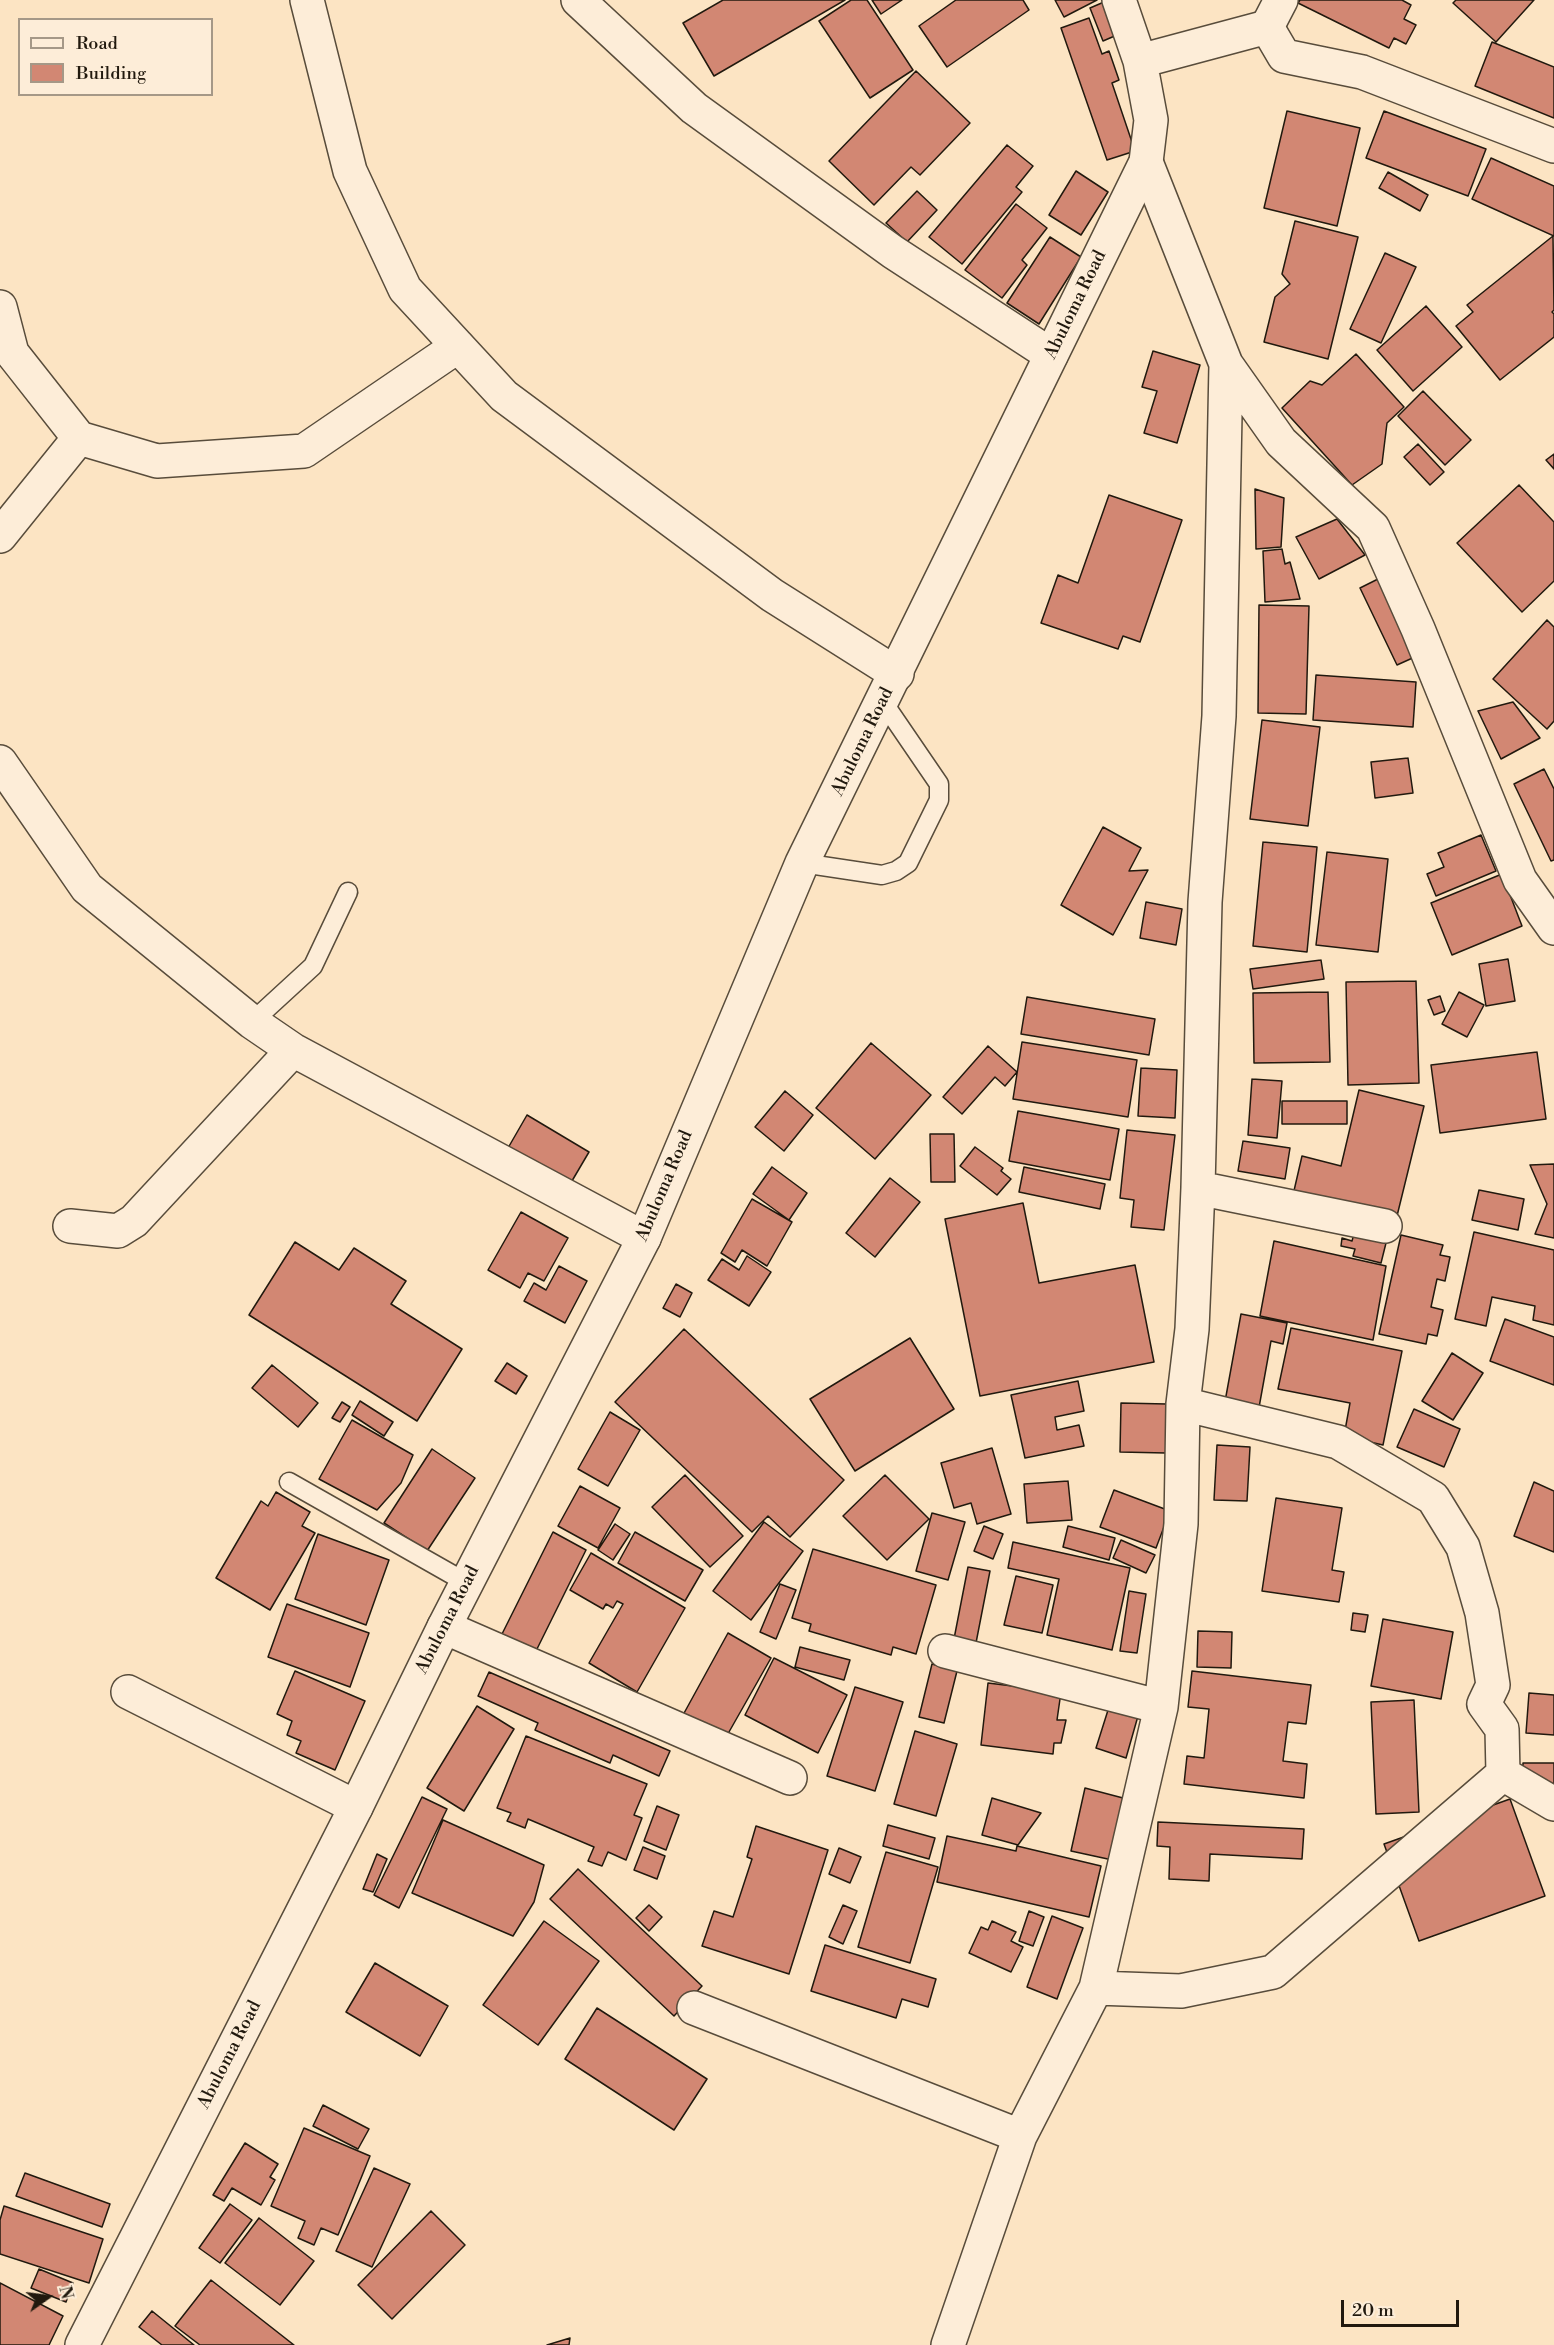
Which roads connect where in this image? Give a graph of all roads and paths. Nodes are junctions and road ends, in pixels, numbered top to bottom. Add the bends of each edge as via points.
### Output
1 (307, 0) edge
2 (578, 0) edge
3 (1119, 0) edge
4 (1274, 13) edge
5 (1140, 61) junction
6 (1554, 146) edge
7 (1146, 162) junction
8 (0, 308) edge
9 (458, 346) junction
10 (1052, 355) junction
11 (1226, 364) junction
12 (79, 438) junction
13 (0, 536) edge
14 (890, 688) junction
15 (0, 762) edge
16 (802, 863) junction
17 (348, 892) dead end
18 (1554, 928) edge
19 (252, 1022) junction
20 (293, 1050) junction
21 (1198, 1188) junction
22 (70, 1226) dead end
23 (1385, 1226) dead end
24 (644, 1238) junction
25 (1183, 1404) junction
26 (289, 1482) dead end
27 (467, 1583) junction
28 (444, 1627) junction
29 (945, 1651) dead end
30 (128, 1692) dead end
31 (1161, 1707) junction
32 (1503, 1774) junction
33 (790, 1778) dead end
34 (1554, 1804) edge
35 (356, 1807) junction
36 (1096, 1988) junction
37 (694, 2008) dead end
38 (1020, 2136) junction
39 (951, 2342) edge
40 (82, 2345) edge

1 - 9 street via 350,171 405,289
2 - 10 street via 694,108 893,252
3 - 5 street, Abuloma Road
4 - 5 street
4 - 6 street via 1284,56 1362,72
5 - 7 street, Abuloma Road via 1151,120
7 - 10 street, Abuloma Road
7 - 11 street
8 - 12 street via 12,353
9 - 12 street via 304,451 157,461
9 - 14 street via 504,396
10 - 14 street, Abuloma Road
11 - 18 street via 1281,442 1373,528 1520,880
11 - 21 street via 1219,716 1205,902
12 - 13 street
14 - 16 street, Abuloma Road
14 - 16 lane via 939,784 939,800 908,863 882,875
15 - 19 street via 87,888
16 - 24 street, Abuloma Road
17 - 19 lane via 313,966
19 - 20 street
20 - 22 street via 134,1221 118,1231
20 - 24 street
21 - 23 street
21 - 25 street via 1192,1329
24 - 27 street, Abuloma Road
25 - 31 street via 1180,1524
25 - 32 street via 1338,1442 1433,1498 1463,1547 1482,1613 1493,1685 1484,1704 1502,1729
26 - 27 lane
27 - 28 street, Abuloma Road
28 - 33 street
28 - 35 street, Abuloma Road
29 - 31 street
30 - 35 street
31 - 36 street
32 - 34 street
32 - 36 street via 1273,1972 1181,1991
35 - 40 street, Abuloma Road
36 - 38 street
37 - 38 street
38 - 39 street

